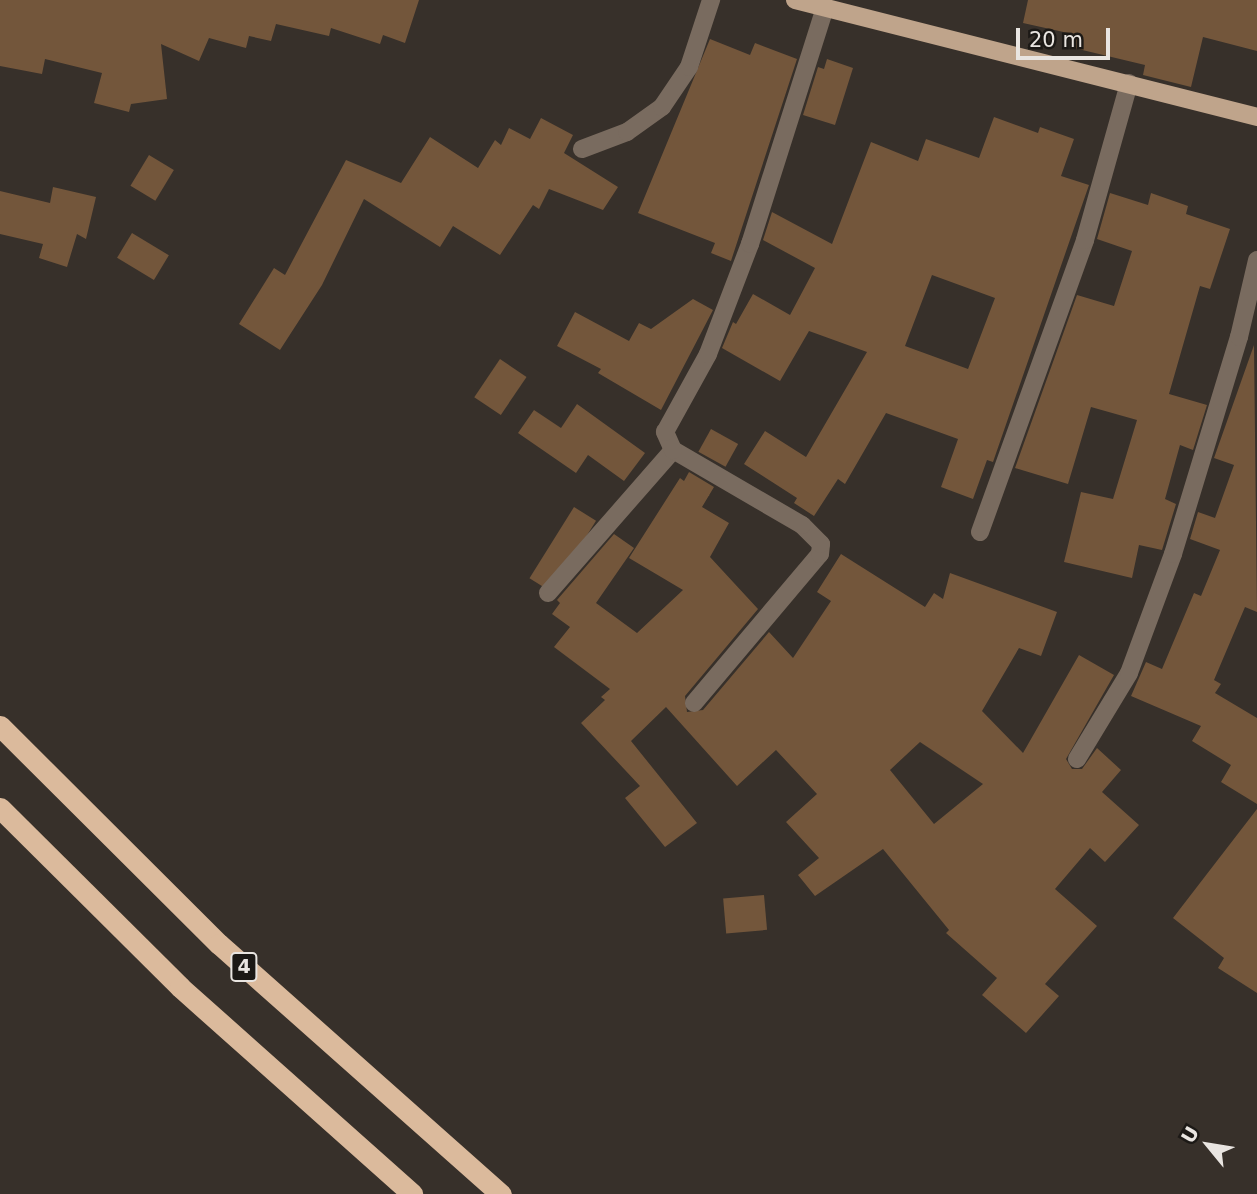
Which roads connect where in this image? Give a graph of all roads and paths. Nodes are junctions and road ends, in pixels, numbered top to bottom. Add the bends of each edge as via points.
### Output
1 (710, 0) edge
2 (796, 0) edge
3 (825, 7) junction
4 (1129, 83) junction
5 (1257, 117) edge
6 (582, 149) dead end
7 (1257, 260) edge
8 (673, 450) junction
9 (980, 532) dead end
10 (548, 593) dead end
11 (694, 703) dead end
12 (0, 726) edge
13 (1077, 759) dead end
14 (0, 808) edge
15 (412, 1194) edge
16 (501, 1194) edge

1 - 6 street via 689,67 662,107 627,132
2 - 3 main road
3 - 4 main road
3 - 8 street via 750,244 708,354 665,432
4 - 5 main road
4 - 9 street via 1085,240 1032,399
7 - 13 street via 1239,337 1173,554 1129,673
8 - 10 street
8 - 11 street via 802,525 821,544 820,554
12 - 16 highway, 4 via 219,944
14 - 15 highway via 180,987

